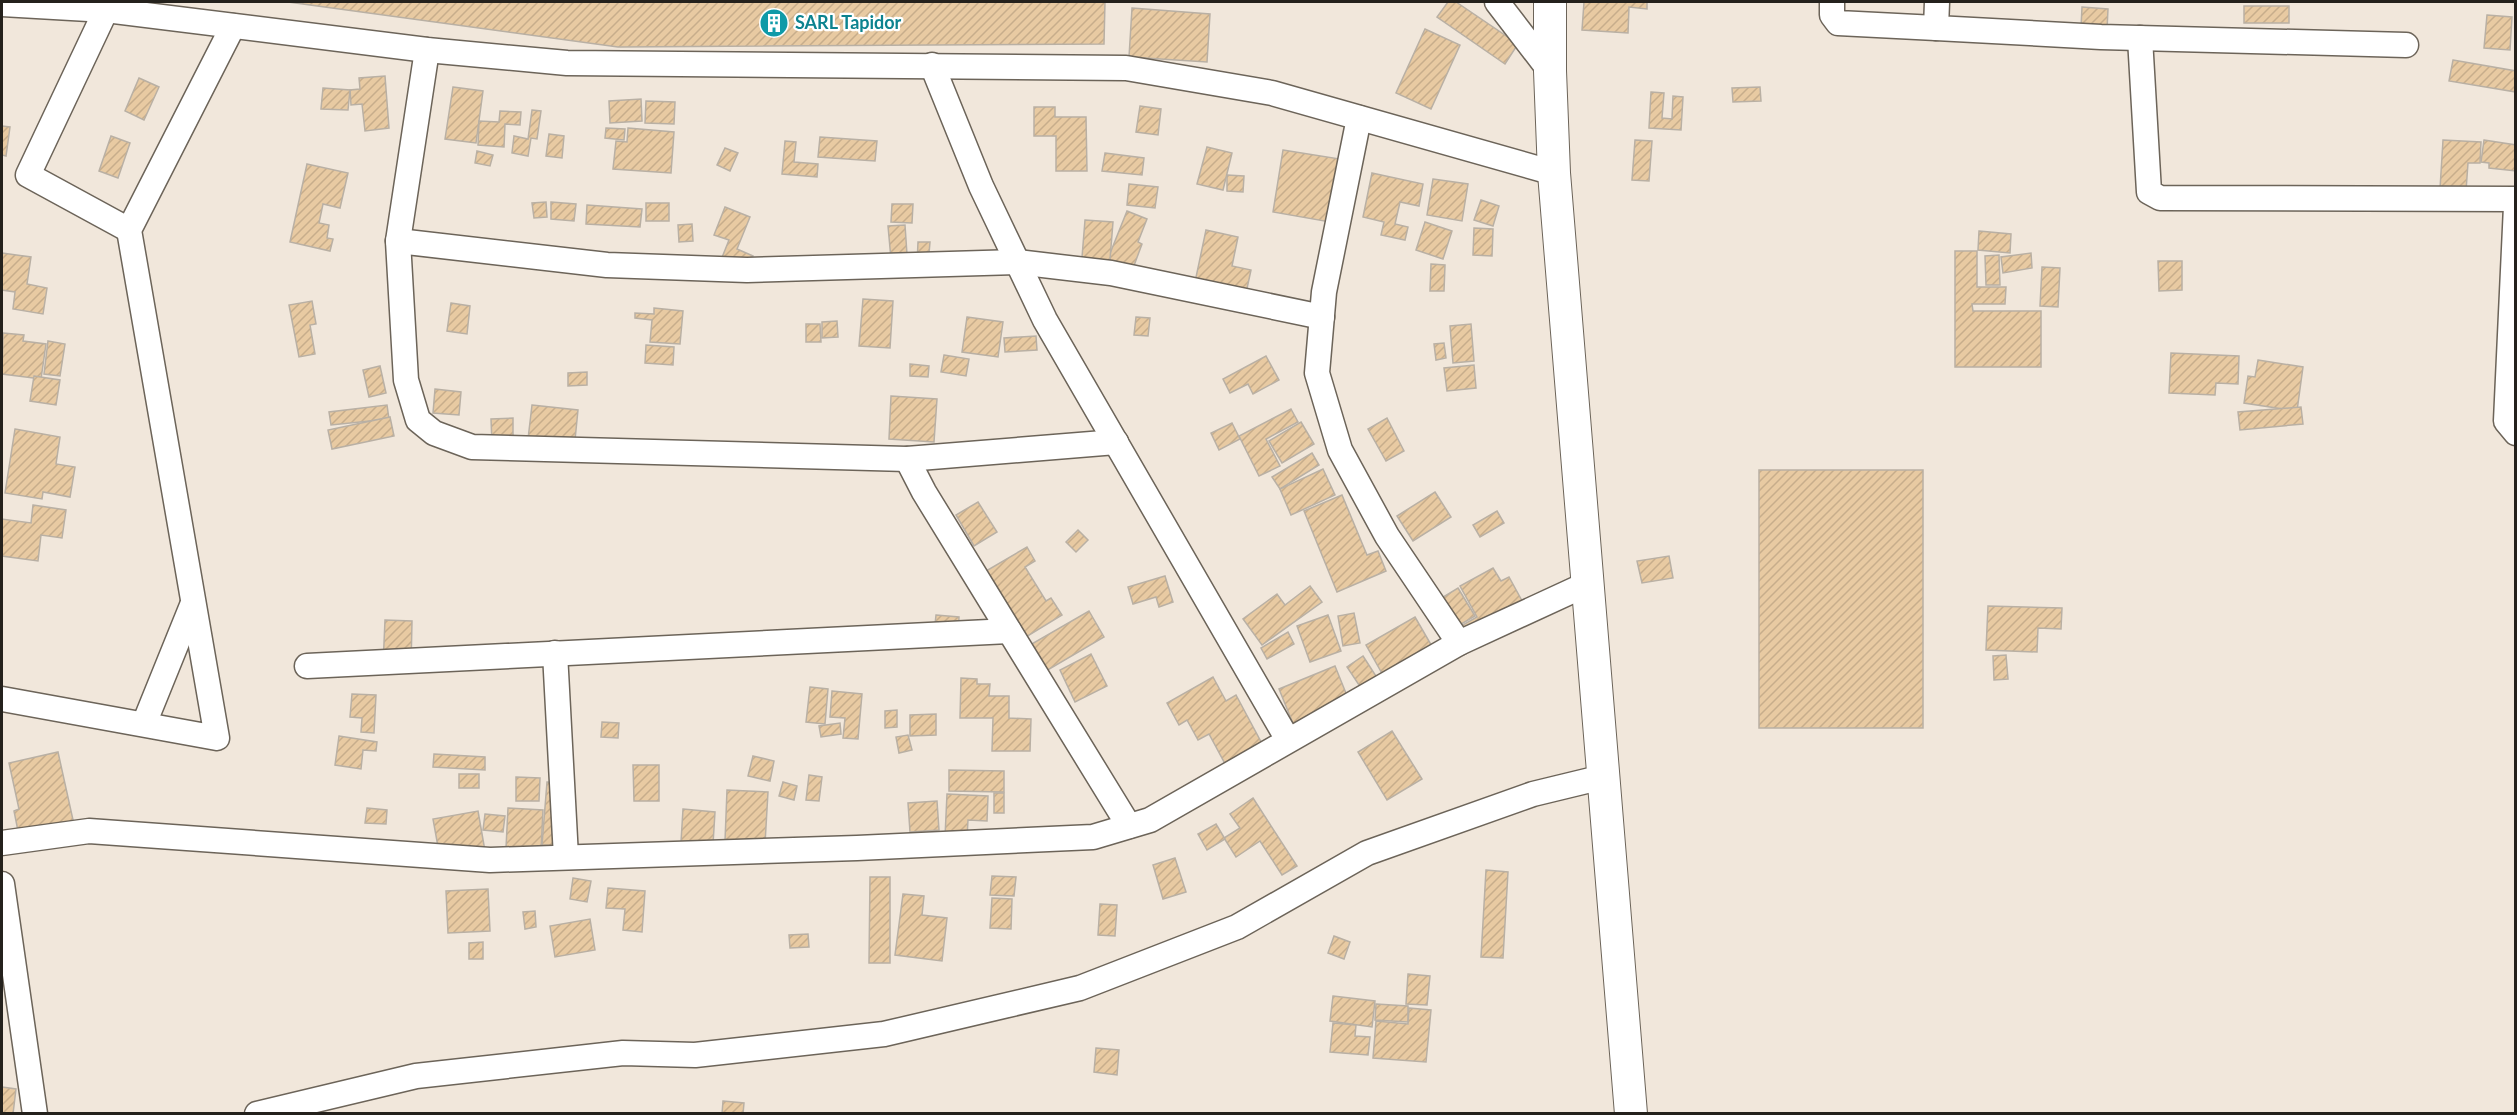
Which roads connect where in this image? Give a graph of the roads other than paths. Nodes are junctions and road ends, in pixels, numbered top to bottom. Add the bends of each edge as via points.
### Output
1 (1497, 2) edge
2 (1550, 2) edge
3 (1832, 2) edge
4 (1937, 2) edge
5 (2, 4) edge
6 (106, 10) junction
7 (233, 26) junction
8 (1936, 28) junction
9 (2140, 38) junction
10 (2406, 45) dead end
11 (427, 50) junction
12 (932, 65) junction
13 (1550, 71) junction
14 (1359, 118) junction
15 (1554, 173) junction
16 (2516, 198) edge
17 (2516, 206) edge
18 (129, 230) junction
19 (398, 241) junction
20 (1017, 262) junction
21 (1322, 317) junction
22 (2516, 433) edge
23 (1116, 442) junction
24 (907, 459) junction
25 (1587, 584) junction
26 (193, 603) junction
27 (1009, 631) junction
28 (1459, 643) junction
29 (555, 653) junction
30 (307, 666) dead end
31 (2, 699) edge
32 (144, 724) junction
33 (1288, 740) junction
34 (1603, 777) junction
35 (1129, 826) junction
36 (2, 843) edge
37 (566, 857) junction
38 (2, 884) edge
39 (35, 1113) edge
40 (257, 1113) edge
41 (1631, 1113) edge

1 - 13 street
2 - 13 main road
3 - 8 street via 1832,15 1838,23
4 - 8 street
5 - 6 street
6 - 7 street
6 - 18 street via 28,175
7 - 11 street
7 - 18 street
8 - 9 street
9 - 10 street
9 - 16 street via 2149,192 2160,198
11 - 12 street via 567,63
11 - 19 street
12 - 14 street via 1126,68 1272,93
12 - 20 street
13 - 15 main road
14 - 15 street
14 - 21 street
15 - 25 main road
17 - 22 street via 2506,421
18 - 26 street
19 - 20 street via 607,265 735,270
19 - 24 street via 406,380 418,420 434,433 472,447
20 - 21 street via 1111,273
20 - 23 street via 1045,320
21 - 28 street via 1317,373 1340,450 1387,537
23 - 24 street
23 - 33 street
24 - 27 street
25 - 28 street
25 - 34 main road
26 - 32 street
26 - 32 street via 217,738
27 - 29 street
27 - 35 street
28 - 33 street
29 - 30 street
29 - 37 street
31 - 32 street
33 - 35 street via 1150,820
34 - 40 street via 1533,794 1367,853 1237,927 1080,988 884,1034 695,1055 623,1053 416,1076
34 - 41 main road
35 - 37 street via 1093,837
36 - 37 street via 89,831 490,860
38 - 39 street

